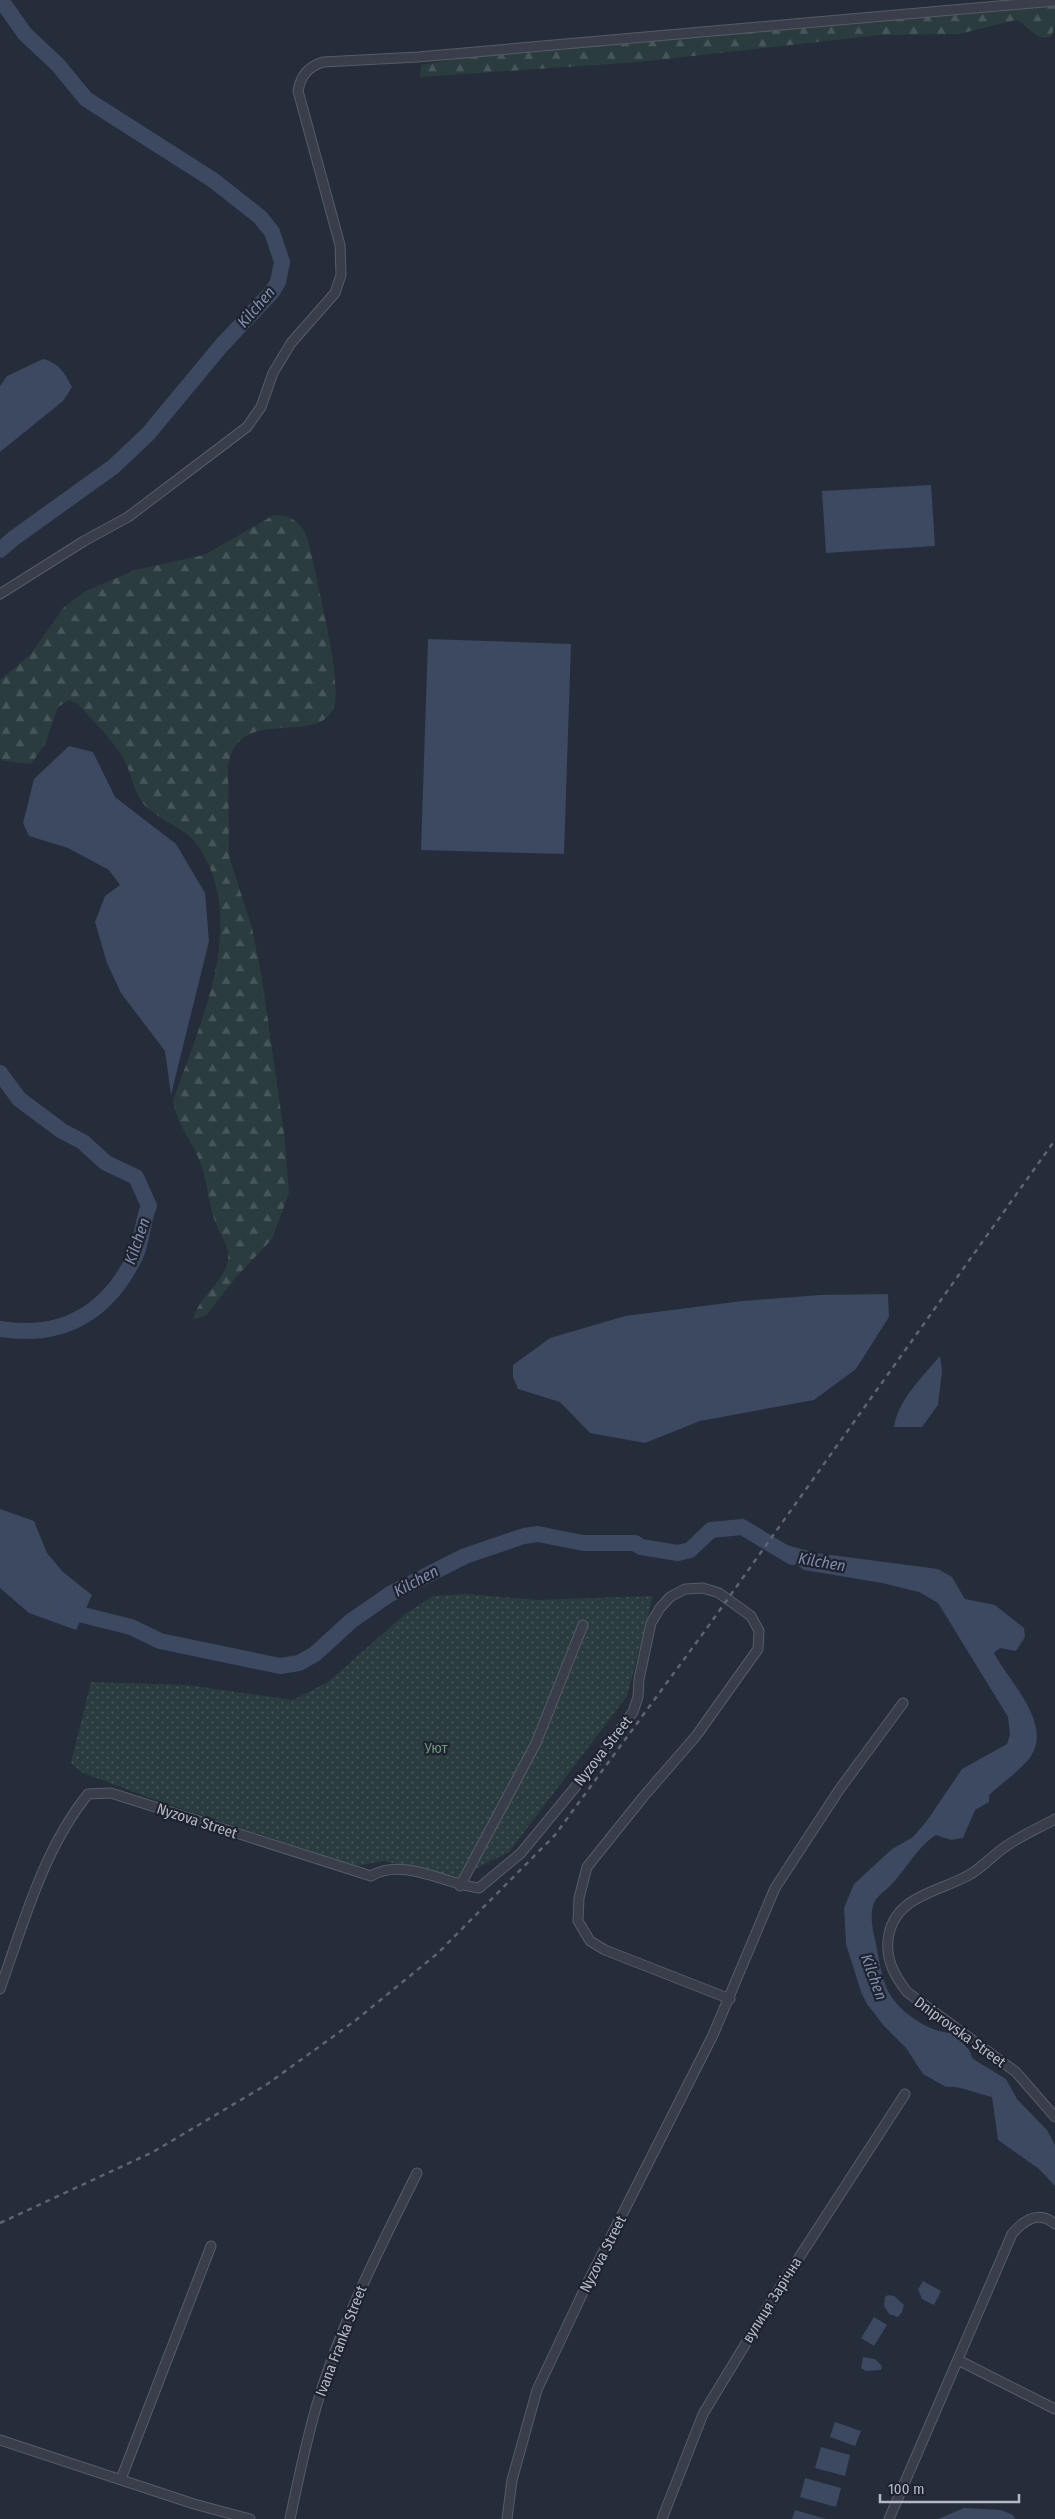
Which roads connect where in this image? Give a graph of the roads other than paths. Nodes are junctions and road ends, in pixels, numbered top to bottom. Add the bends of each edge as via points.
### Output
1 (1055, 1) edge
2 (0, 594) edge
3 (583, 1625) dead end
4 (903, 1703) dead end
5 (1055, 1819) edge
6 (460, 1886) junction
7 (0, 1989) edge
8 (730, 1999) junction
9 (905, 2094) dead end
10 (1055, 2117) edge
11 (417, 2173) dead end
12 (1055, 2224) edge
13 (211, 2246) dead end
14 (958, 2360) junction
15 (1055, 2410) edge
16 (0, 2440) edge
17 (121, 2479) junction
18 (250, 2519) edge
19 (290, 2519) edge
20 (507, 2519) edge
21 (662, 2519) edge
22 (889, 2519) edge

1 - 2 street via 313,65 305,72 298,91 340,244 341,275 335,293 291,343 274,372 261,407 247,427 128,517
3 - 6 street via 536,1743
4 - 8 street, Nyzova Street via 838,1790 776,1888
5 - 10 street, Dniprovska Street via 1006,1846 971,1874 916,1899 898,1912 890,1926 887,1953 894,1975 907,1992 1016,2072
6 - 7 street, Nyzova Street via 402,1868 381,1870 371,1876 112,1793 88,1794 71,1815 52,1852 30,1901
6 - 8 street, Nyzova Street via 478,1888 521,1853 633,1712 651,1623 660,1608 670,1597 685,1589 703,1588 719,1593 751,1616 759,1631 758,1649 696,1736 587,1867 578,1898 578,1922 590,1941 605,1950
8 - 20 street, Nyzova Street via 537,2390 512,2480
9 - 21 street, вулиця Зарічна via 780,2287 703,2414
11 - 19 street, Ivana Franka Street via 365,2278 335,2352 310,2429
12 - 14 street via 1034,2217 1022,2223 1012,2234
13 - 17 street
14 - 15 street
14 - 22 street
16 - 17 street
17 - 18 street

